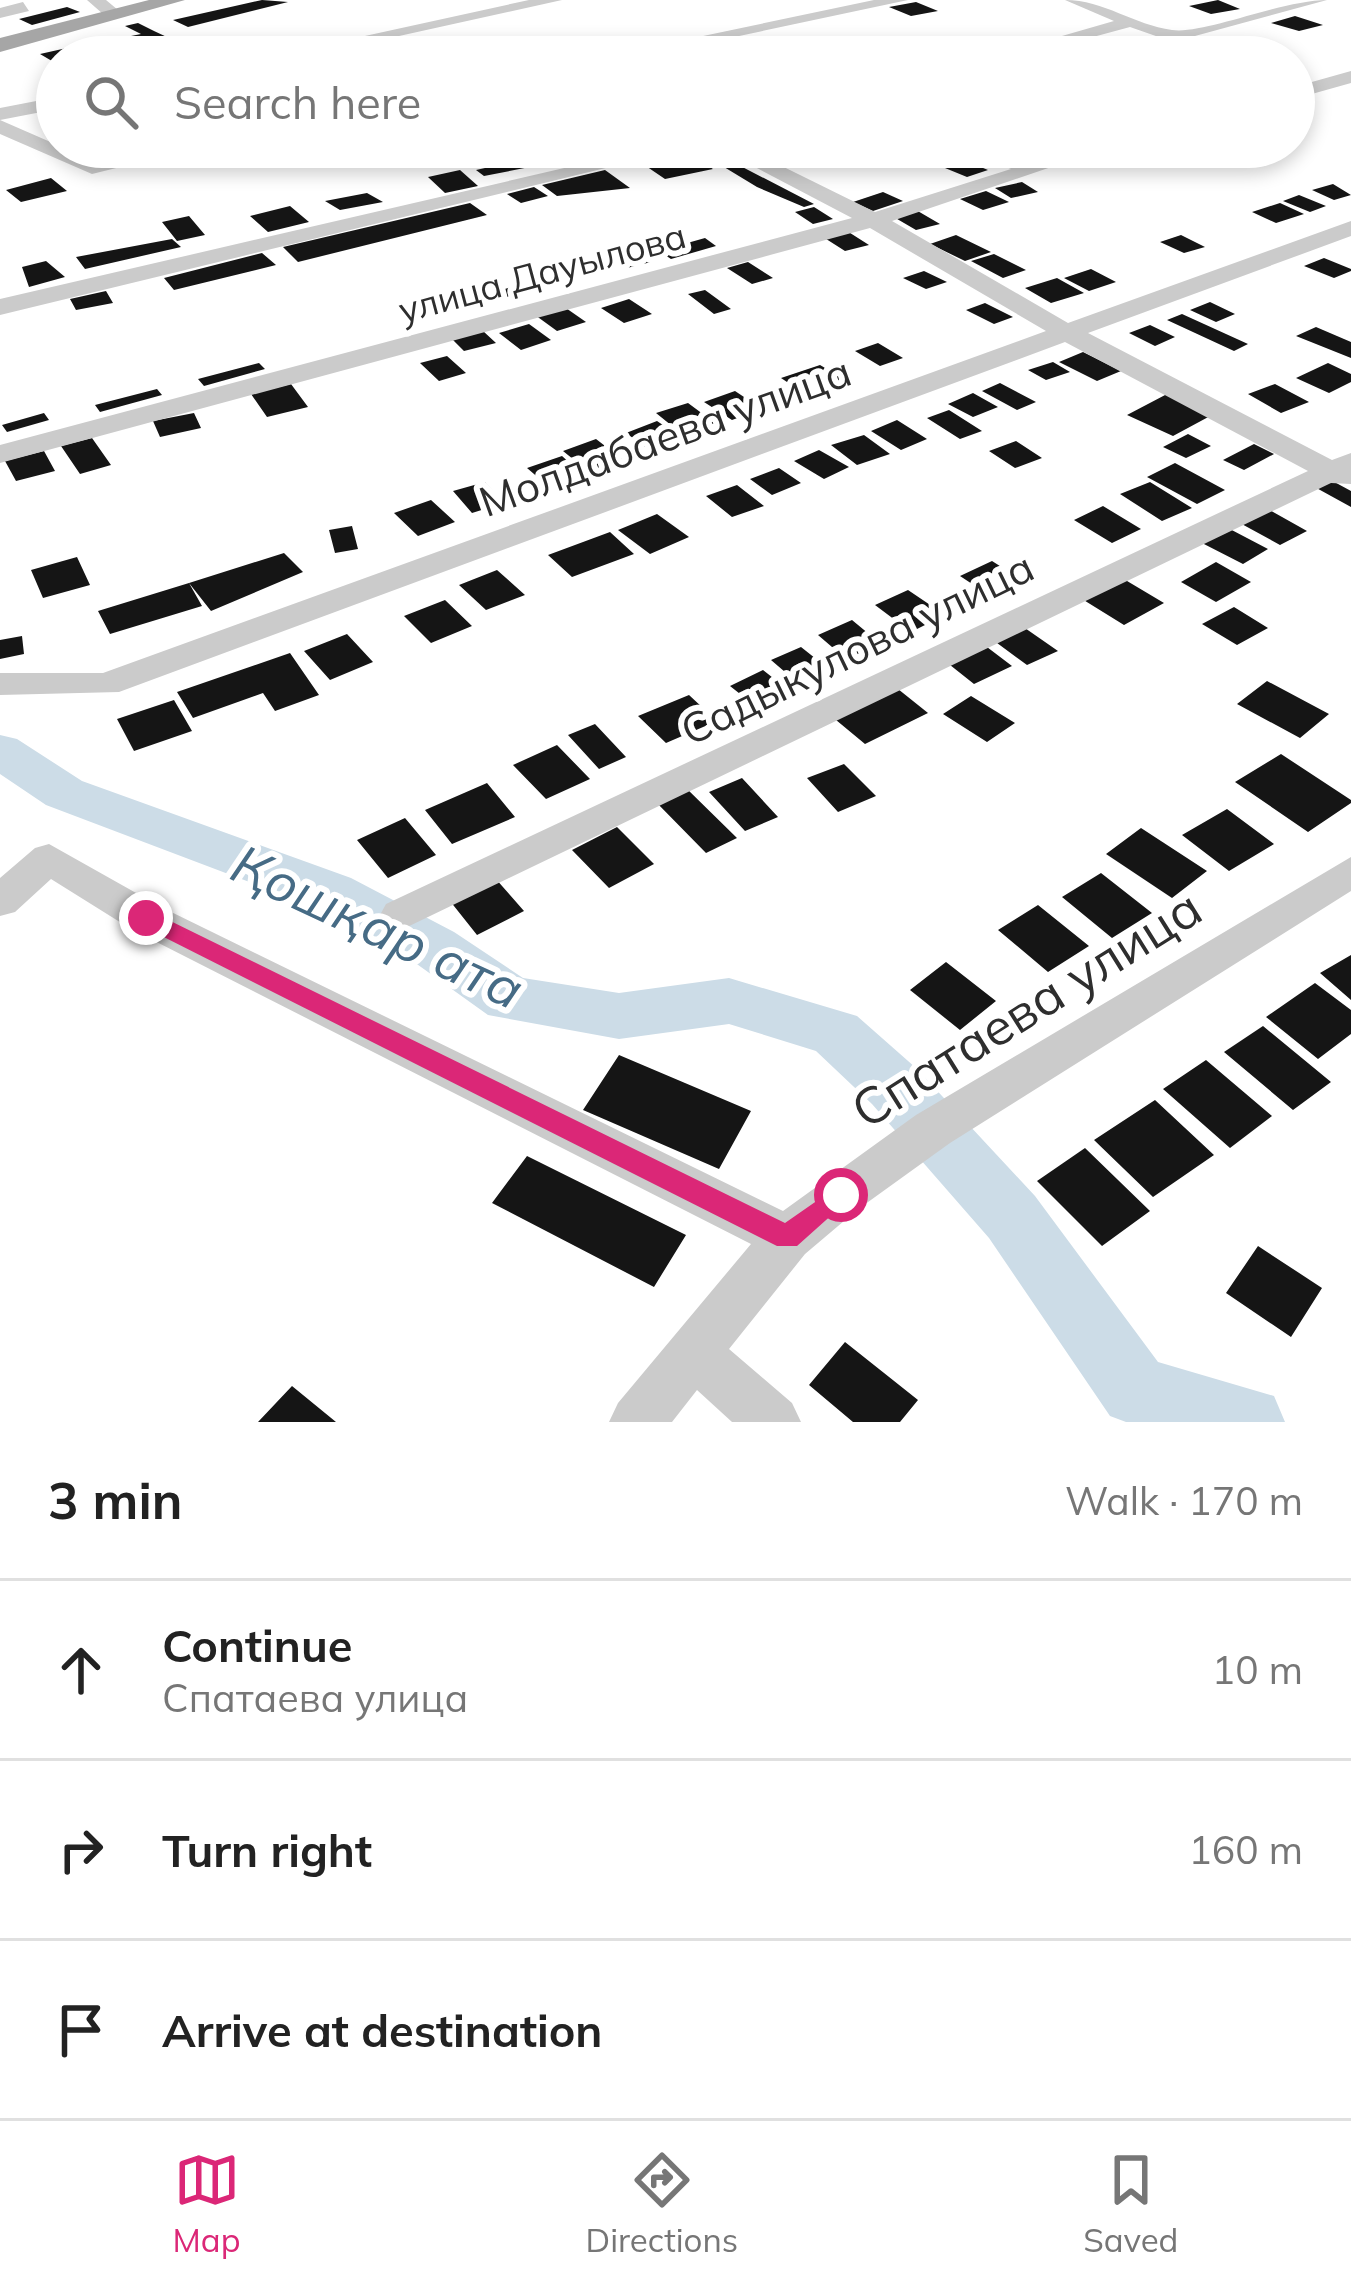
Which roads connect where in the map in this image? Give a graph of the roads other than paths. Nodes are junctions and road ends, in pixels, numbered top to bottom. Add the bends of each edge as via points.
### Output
1 (150, 0) edge
2 (174, 0) edge
3 (554, 0) edge
4 (900, 0) edge
5 (1072, 0) edge
6 (1319, 0) edge
7 (102, 5) edge
8 (23, 7) dead end
9 (0, 13) edge
10 (1130, 22) junction
11 (380, 36) edge
12 (716, 36) edge
13 (1083, 36) edge
14 (1168, 36) edge
15 (1181, 36) edge
16 (0, 42) edge
17 (1351, 77) edge
18 (1315, 87) edge
19 (36, 107) edge
20 (0, 115) edge
21 (0, 126) edge
22 (36, 139) edge
23 (36, 144) edge
24 (0, 152) edge
25 (592, 168) edge
26 (769, 168) edge
27 (1024, 168) edge
28 (873, 220) junction
29 (1351, 228) edge
30 (0, 307) edge
31 (1069, 334) junction
32 (0, 454) edge
33 (1344, 472) edge
34 (0, 684) edge
35 (1351, 872) edge
36 (0, 901) edge
37 (401, 915) dead end
38 (787, 1238) junction
39 (693, 1352) junction
40 (637, 1422) edge
41 (773, 1422) edge

1 - 7 main road
2 - 16 main road
3 - 11 street
4 - 12 street
5 - 10 street
6 - 15 street
7 - 16 main road
8 - 9 street
10 - 13 street
10 - 14 street
17 - 18 street
19 - 20 street
21 - 22 street
23 - 24 street
25 - 30 street
26 - 28 street
27 - 28 street, улица Дауылова
28 - 31 street
28 - 32 street, улица Дауылова
29 - 31 street, Молдабаева улица
31 - 33 street
31 - 34 street, Молдабаева улица via 107,684
33 - 37 street, Садыкулова улица
35 - 38 street, Спатаева улица via 933,1130
36 - 38 street via 49,859 146,918
38 - 39 street, Спатаева улица
39 - 40 street, Спатаева улица
39 - 41 street

